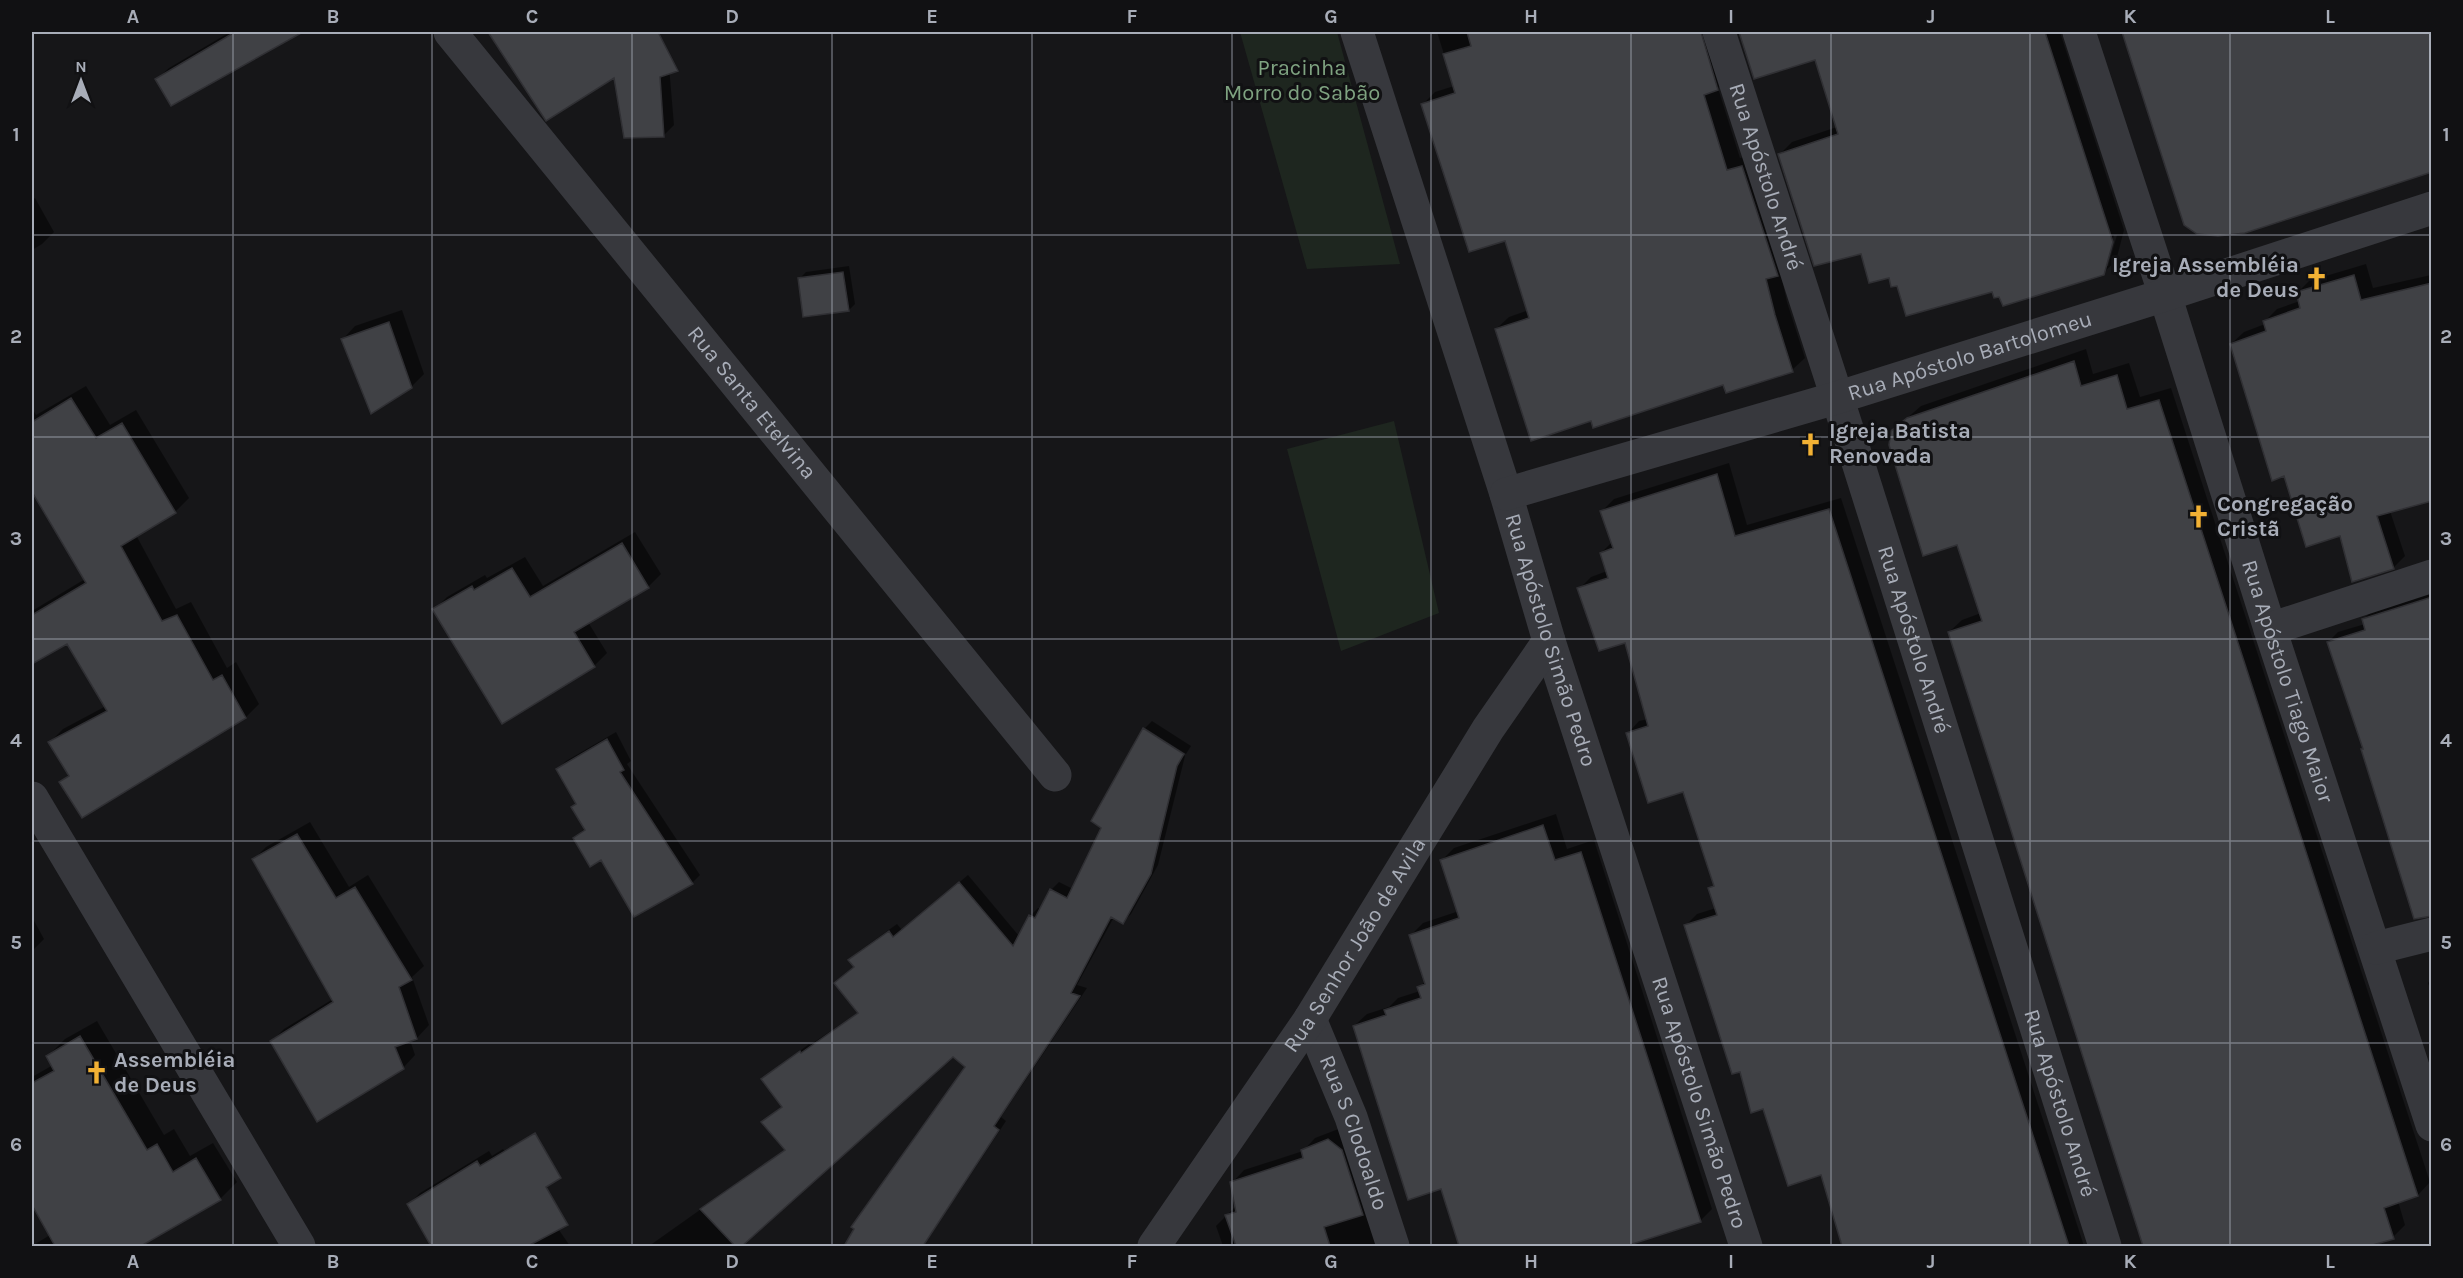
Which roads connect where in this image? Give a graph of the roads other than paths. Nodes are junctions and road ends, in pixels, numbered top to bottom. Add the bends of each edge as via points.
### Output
1 (450, 32) edge
2 (1357, 32) edge
3 (1719, 32) edge
4 (2079, 32) edge
5 (2432, 208) edge
6 (2165, 295) junction
7 (1836, 398) junction
8 (1506, 494) junction
9 (2432, 576) edge
10 (2270, 629) junction
11 (1549, 641) junction
12 (1055, 775) dead end
13 (32, 798) edge
14 (2432, 934) edge
15 (2376, 948) junction
16 (1310, 1019) junction
17 (2432, 1125) edge
18 (299, 1246) edge
19 (1154, 1246) edge
20 (1393, 1246) edge
21 (1746, 1246) edge
22 (2105, 1246) edge

1 - 12 street, Rua Santa Etelvina
2 - 8 street, Rua Apóstolo Simão Pedro
3 - 7 street, Rua Apóstolo André
4 - 6 street, Rua Apóstolo Tiago Maior
5 - 6 street, Rua Apóstolo Bartolomeu
6 - 7 street, Rua Apóstolo Bartolomeu
6 - 10 street, Rua Apóstolo Tiago Maior
7 - 8 street, Rua Apóstolo Bartolomeu
7 - 22 street, Rua Apóstolo André
8 - 11 street, Rua Apóstolo Simão Pedro
9 - 10 street
10 - 15 street, Rua Apóstolo Tiago Maior
11 - 16 street, Rua Senhor João de Avila via 1488,729
11 - 21 street, Rua Apóstolo Simão Pedro
13 - 18 street
14 - 15 street
15 - 17 street, Rua Apóstolo Tiago Maior
16 - 19 street, Rua Senhor João de Avila
16 - 20 street, Rua S Clodoaldo via 1351,1117

